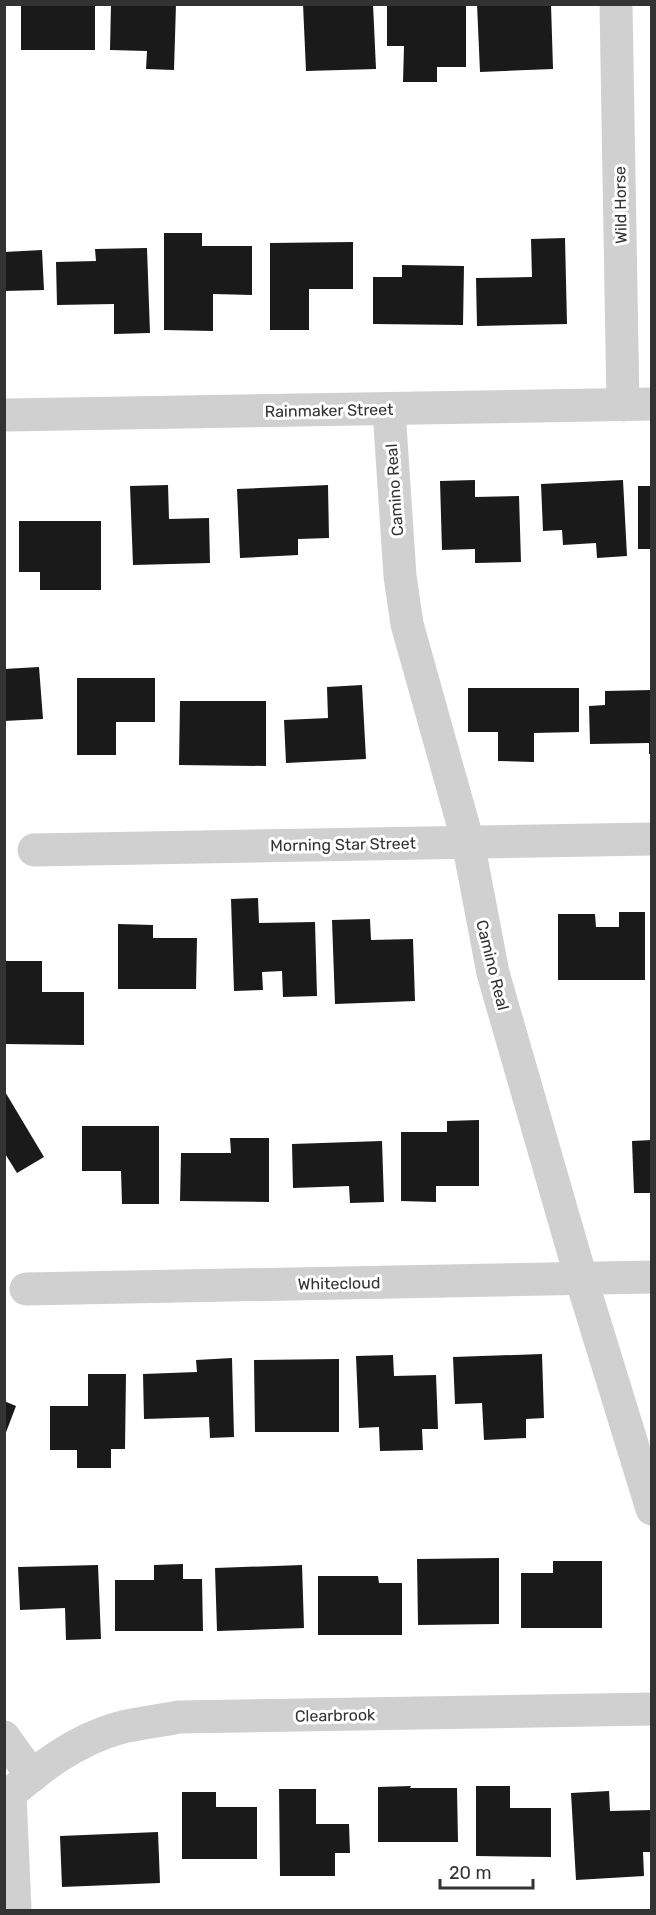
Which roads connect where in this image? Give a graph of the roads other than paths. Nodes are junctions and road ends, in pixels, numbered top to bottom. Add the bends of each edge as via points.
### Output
1 (616, 4) edge
2 (637, 405) edge
3 (388, 410) junction
4 (7, 415) dead end
5 (651, 839) edge
6 (468, 842) junction
7 (34, 850) dead end
8 (651, 1277) edge
9 (581, 1278) junction
10 (26, 1289) dead end
11 (651, 1509) edge
12 (651, 1709) edge
13 (4, 1737) edge
14 (15, 1789) edge
15 (15, 1911) edge

1 - 2 street, Wild Horse
2 - 3 street, Rainmaker Street
3 - 4 street, Rainmaker Street
3 - 6 street, Camino Real via 407,624
5 - 6 street, Morning Star Street
6 - 7 street, Morning Star Street
6 - 9 street, Camino Real via 493,973
8 - 9 street, Whitecloud
9 - 10 street, Whitecloud
9 - 11 street, Camino Real
12 - 14 street, Clearbrook via 179,1717 108,1732 60,1754
13 - 14 street
14 - 15 street

